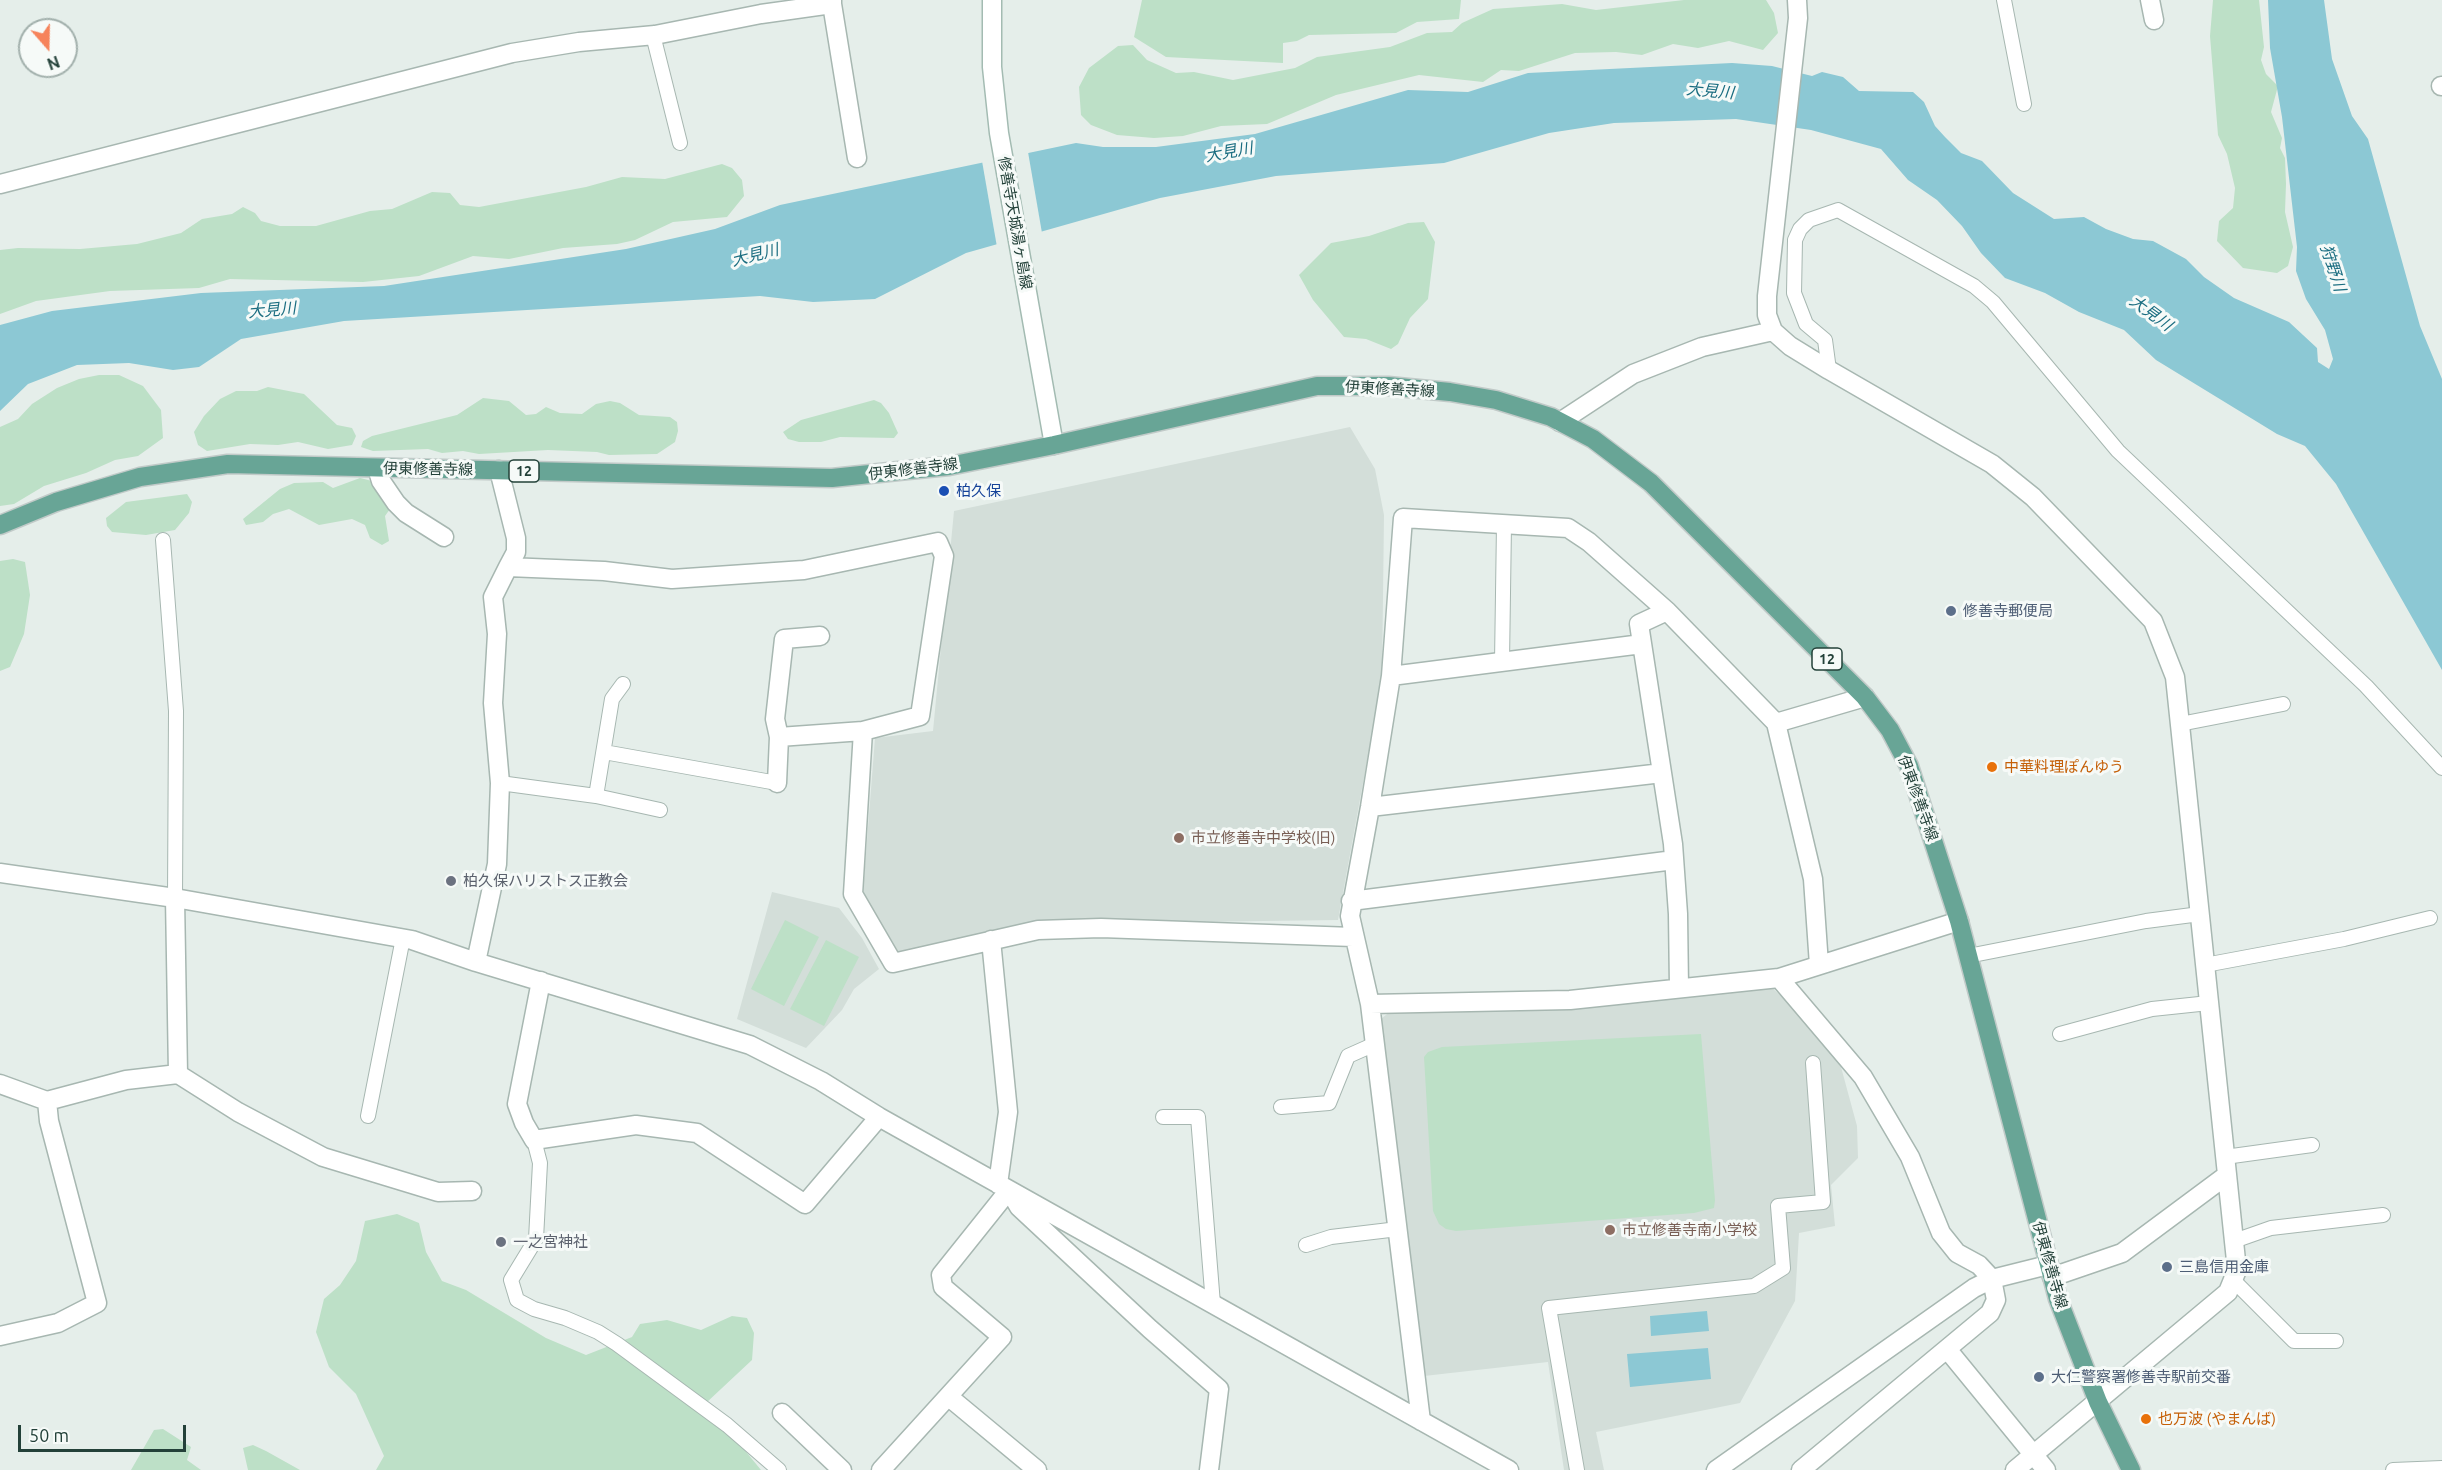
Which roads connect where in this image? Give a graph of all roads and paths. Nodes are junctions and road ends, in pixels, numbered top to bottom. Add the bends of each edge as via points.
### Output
1 (992, 0) edge
2 (1797, 0) edge
3 (2004, 0) edge
4 (2150, 0) edge
5 (832, 2) edge
6 (2154, 20) dead end
7 (653, 35) junction
8 (2024, 104) dead end
9 (680, 143) dead end
10 (857, 158) dead end
11 (0, 184) edge
12 (1773, 331) junction
13 (1829, 370) junction
14 (1560, 422) junction
15 (1054, 445) junction
16 (377, 468) junction
17 (499, 470) junction
18 (1504, 524) junction
19 (0, 525) edge
20 (444, 537) dead end
21 (162, 540) dead end
22 (508, 567) junction
23 (1667, 611) junction
24 (820, 636) dead end
25 (1641, 644) junction
26 (1502, 662) junction
27 (1391, 676) junction
28 (623, 684) dead end
29 (1865, 697) junction
30 (2283, 704) dead end
31 (1776, 723) junction
32 (2180, 724) junction
33 (863, 731) junction
34 (778, 737) junction
35 (604, 752) junction
36 (2442, 768) edge
37 (1662, 773) junction
38 (500, 783) junction
39 (777, 783) joint
40 (596, 796) junction
41 (1370, 807) junction
42 (660, 810) dead end
43 (1674, 860) junction
44 (0, 873) edge
45 (175, 898) junction
46 (1351, 901) junction
47 (2200, 914) junction
48 (2430, 918) dead end
49 (1959, 921) junction
50 (1353, 937) junction
51 (403, 938) junction
52 (991, 940) junction
53 (1968, 956) junction
54 (476, 962) junction
55 (1819, 965) junction
56 (2205, 965) junction
57 (1779, 978) junction
58 (541, 981) junction
59 (1679, 988) junction
60 (2209, 1003) junction
61 (1370, 1004) junction
62 (2060, 1034) dead end
63 (1375, 1044) junction
64 (1813, 1063) dead end
65 (178, 1074) junction
66 (0, 1084) edge
67 (47, 1101) junction
68 (1281, 1107) dead end
69 (368, 1116) dead end
70 (879, 1117) junction
71 (1163, 1118) dead end
72 (534, 1140) junction
73 (2312, 1145) dead end
74 (2226, 1166) junction
75 (1004, 1187) junction
76 (472, 1191) dead end
77 (2383, 1215) dead end
78 (1398, 1229) junction
79 (2234, 1241) junction
80 (1306, 1245) dead end
81 (2050, 1271) junction
82 (1992, 1279) junction
83 (2234, 1281) junction
84 (1213, 1304) junction
85 (0, 1336) edge
86 (2336, 1341) dead end
87 (1947, 1349) junction
88 (948, 1397) junction
89 (2098, 1402) junction
90 (782, 1413) dead end
91 (1421, 1421) junction
92 (2033, 1454) junction
93 (2442, 1468) edge
94 (779, 1470) edge
95 (842, 1470) edge
96 (881, 1470) edge
97 (1036, 1470) edge
98 (1209, 1470) edge
99 (1509, 1470) edge
100 (1577, 1470) edge
101 (1716, 1470) edge
102 (1801, 1470) edge
103 (2015, 1470) edge
104 (2046, 1470) edge
105 (2131, 1470) edge
106 (2393, 1470) edge

1 - 15 street, 修善寺天城湯ヶ島線 via 992,67 999,133
2 - 12 street via 1767,296 1767,315
3 - 8 lane
4 - 6 street
5 - 7 street
5 - 10 street
7 - 9 lane
7 - 11 street via 512,53
12 - 13 street
12 - 14 street via 1702,347 1634,374
13 - 32 street via 1992,464 2033,497 2153,621 2175,677
13 - 36 lane via 1825,340 1806,324 1794,293 1795,240 1809,220 1838,210 1974,286 1993,302 2125,459 2366,686
14 - 15 main road, 伊東修善寺線 / 12 via 1496,400 1450,392 1388,386 1317,386
14 - 29 main road, 伊東修善寺線 / 12 via 1593,439 1651,483
15 - 17 main road, 伊東修善寺線 / 12 via 949,466 832,478
16 - 17 main road, 伊東修善寺線 / 12
16 - 19 main road, 伊東修善寺線 / 12 via 228,464 140,477 56,502
16 - 20 street via 396,503
17 - 22 street via 516,538 516,552
18 - 23 street via 1569,528
18 - 26 lane
18 - 27 street via 1403,518
21 - 45 lane via 176,711
22 - 33 street via 604,571 672,579 804,570 938,542 944,556 920,716
22 - 38 street via 493,597 497,634 493,702
23 - 25 street via 1638,624
23 - 31 street
24 - 34 street via 784,639 775,719
25 - 26 street
25 - 37 street
26 - 27 street
27 - 41 street
28 - 35 lane via 612,699
29 - 31 street
29 - 49 main road, 伊東修善寺線 / 12 via 1890,730 1909,766
30 - 32 lane
31 - 55 street via 1813,879
32 - 47 street
33 - 34 street
33 - 52 street via 853,894 893,963
34 - 39 street
35 - 39 lane
35 - 40 lane
37 - 41 street
37 - 43 street
38 - 40 lane
38 - 54 street via 497,864
40 - 42 lane
41 - 46 street
43 - 46 street
43 - 59 street
44 - 45 street
45 - 51 street
45 - 65 street
46 - 50 street
47 - 53 lane
47 - 56 street
48 - 56 lane
49 - 53 main road, 伊東修善寺線 / 12
49 - 55 street
50 - 52 street via 1101,928 1038,930
50 - 61 street
51 - 54 street
51 - 69 lane
52 - 75 street via 1008,1112
53 - 81 main road, 伊東修善寺線 / 12
54 - 58 street
55 - 57 street
56 - 60 street
57 - 59 street
57 - 82 street via 1863,1077 1910,1157 1941,1233 1957,1253 1979,1264
58 - 70 street via 750,1045 821,1081
58 - 72 street via 517,1104
59 - 61 street via 1570,1000
60 - 62 lane via 2152,1009
60 - 74 street
61 - 63 street
63 - 68 lane via 1348,1056 1329,1103
63 - 78 street
64 - 100 lane via 1823,1202 1778,1206 1783,1268 1754,1286 1549,1308
65 - 67 street via 126,1080
65 - 76 street via 238,1112 324,1157 438,1192
66 - 67 street
67 - 85 street via 97,1303 58,1323
70 - 72 street via 805,1204 696,1133 636,1125
70 - 75 street
71 - 84 lane via 1198,1117
72 - 94 lane via 540,1163 536,1239 511,1280 517,1300 598,1332 617,1344 727,1425
73 - 74 lane
74 - 79 street
74 - 81 street via 2122,1253
75 - 84 street
75 - 88 street via 940,1275 943,1287 1002,1337
75 - 98 street via 1028,1215 1219,1389
77 - 79 lane via 2271,1228
78 - 80 lane via 1331,1237
78 - 91 street
79 - 83 street
81 - 82 street
81 - 89 main road, 伊東修善寺線 / 12
82 - 87 street via 1996,1300 1990,1313
82 - 101 street
83 - 86 lane via 2294,1341
83 - 89 street via 2228,1292
84 - 91 street
87 - 92 street
87 - 102 street
88 - 96 street
88 - 97 street
89 - 92 street
89 - 105 main road, 伊東修善寺線 / 12
90 - 95 street
91 - 99 street
92 - 103 street
92 - 104 street
93 - 106 lane

